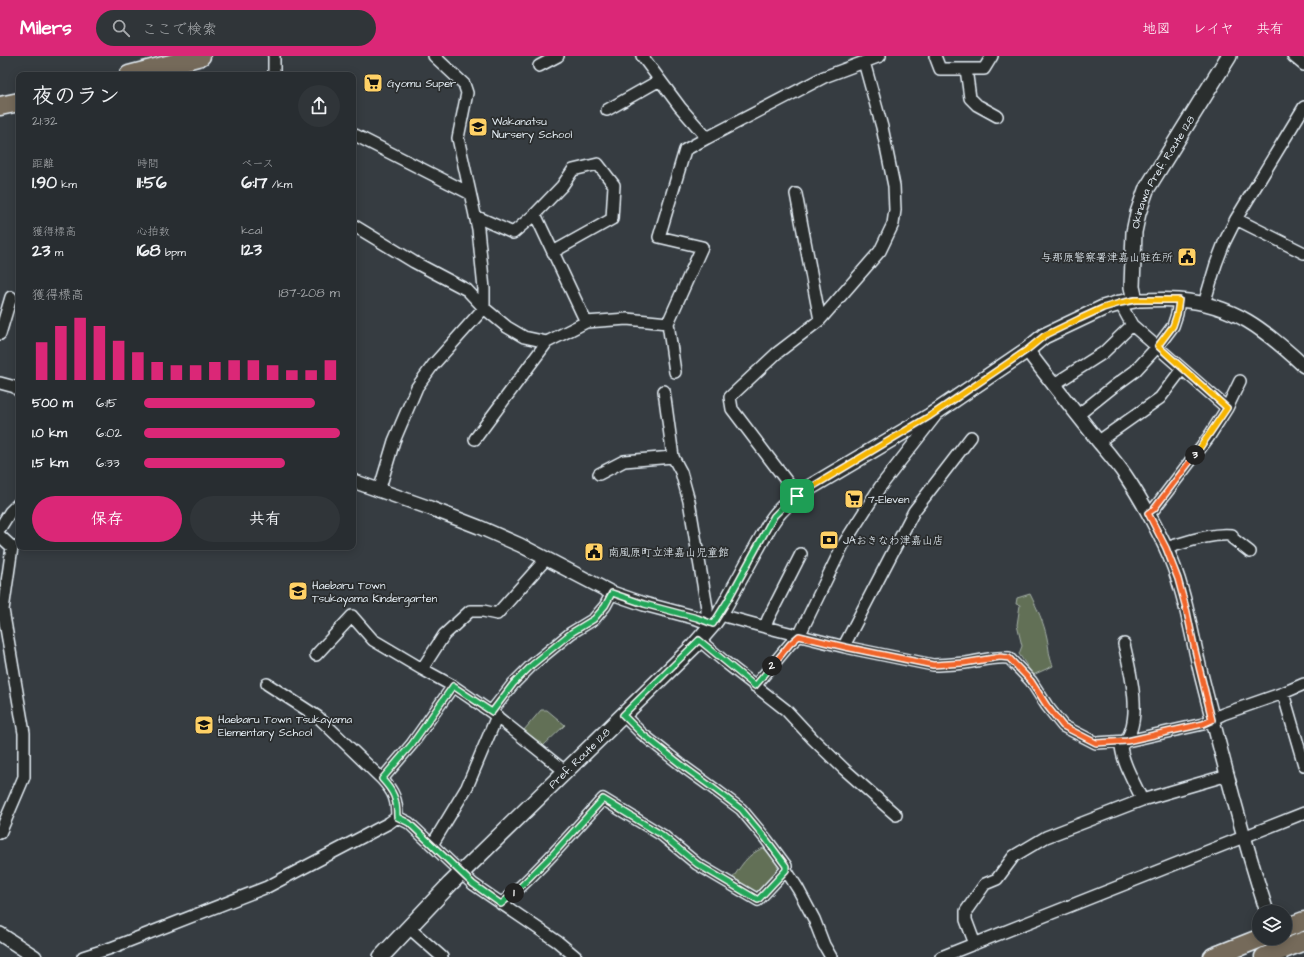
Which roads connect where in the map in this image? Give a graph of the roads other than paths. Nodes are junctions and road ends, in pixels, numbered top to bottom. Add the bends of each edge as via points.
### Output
1 (201, 56) edge
2 (274, 56) edge
3 (434, 56) edge
4 (558, 56) edge
5 (642, 56) edge
6 (880, 56) edge
7 (935, 56) edge
8 (992, 56) edge
9 (1229, 56) edge
10 (1293, 56) edge
11 (864, 62) junction
12 (1304, 65) edge
13 (539, 66) dead end
14 (966, 69) junction
15 (140, 72) edge
16 (274, 72) edge
17 (660, 80) junction
18 (16, 103) edge
19 (0, 106) edge
20 (1304, 107) edge
21 (607, 110) dead end
22 (997, 116) dead end
23 (356, 136) edge
24 (707, 138) junction
25 (469, 192) junction
26 (796, 194) dead end
27 (535, 214) junction
28 (475, 216) junction
29 (1236, 219) junction
30 (356, 227) edge
31 (553, 252) junction
32 (1304, 254) edge
33 (11, 297) dead end
34 (1135, 300) junction
35 (1179, 300) junction
36 (1120, 303) junction
37 (1204, 304) junction
38 (484, 308) junction
39 (820, 320) junction
40 (586, 322) junction
41 (668, 323) junction
42 (1132, 325) junction
43 (0, 332) edge
44 (547, 342) junction
45 (1158, 346) junction
46 (1027, 350) junction
47 (1304, 366) edge
48 (1182, 369) junction
49 (675, 372) dead end
50 (1240, 381) dead end
51 (0, 383) edge
52 (1053, 386) junction
53 (16, 389) edge
54 (664, 391) dead end
55 (942, 407) junction
56 (1227, 408) junction
57 (1078, 415) junction
58 (971, 437) dead end
59 (475, 439) dead end
60 (1098, 441) junction
61 (673, 457) junction
62 (599, 474) dead end
63 (356, 482) edge
64 (379, 491) junction
65 (797, 496) junction
66 (16, 505) edge
67 (1148, 513) junction
68 (0, 528) edge
69 (0, 536) edge
70 (1166, 548) junction
71 (1250, 552) dead end
72 (801, 554) dead end
73 (546, 559) junction
74 (612, 593) junction
75 (713, 620) junction
76 (765, 627) junction
77 (799, 636) junction
78 (699, 640) junction
79 (1124, 644) dead end
80 (845, 647) junction
81 (316, 655) dead end
82 (422, 669) junction
83 (267, 684) dead end
84 (1304, 684) edge
85 (453, 686) junction
86 (755, 686) junction
87 (1283, 693) junction
88 (494, 714) junction
89 (623, 715) junction
90 (1212, 720) junction
91 (1127, 741) junction
92 (1304, 765) edge
93 (566, 770) junction
94 (1228, 775) junction
95 (382, 779) junction
96 (1142, 800) junction
97 (1304, 813) edge
98 (896, 815) dead end
99 (397, 817) junction
100 (0, 833) edge
101 (1244, 837) junction
102 (432, 845) junction
103 (786, 870) junction
104 (461, 873) junction
105 (501, 904) junction
106 (1265, 905) edge
107 (1304, 921) edge
108 (1292, 925) edge
109 (408, 927) junction
110 (0, 934) edge
111 (1304, 941) edge
112 (1252, 942) edge
113 (975, 944) junction
114 (1274, 951) edge
115 (35, 957) edge
116 (83, 957) edge
117 (381, 957) edge
118 (442, 957) edge
119 (576, 957) edge
120 (831, 957) edge
121 (941, 957) edge
122 (1213, 957) edge

1 - 15 highway
2 - 16 street
3 - 25 street via 464,84 467,93 458,138
4 - 13 street
5 - 17 street
6 - 11 street
7 - 14 street via 940,69
8 - 14 street via 984,69
9 - 34 main road, Okinawa Pref. Route 128 via 1146,190 1134,232 1132,287
10 - 12 street
11 - 24 street via 824,77
11 - 39 street via 882,127 894,186 894,224 880,251
14 - 22 street via 970,98
17 - 21 street
17 - 24 street
18 - 19 highway
20 - 29 street
23 - 25 street
24 - 41 street via 685,150 659,237 702,247
25 - 28 street
26 - 39 street
27 - 28 street via 513,233
27 - 31 street
27 - 31 street via 562,186 573,170 598,164 614,185 612,219
28 - 38 street
29 - 32 street
29 - 37 street via 1216,264
30 - 38 street via 467,290
31 - 40 street
33 - 43 street
34 - 35 street
34 - 36 main road, Pref. Route 128
35 - 37 street
35 - 45 street via 1173,326
36 - 42 street
36 - 46 main road, Pref. Route 128 via 1085,316 1044,336
37 - 47 street via 1244,318 1261,328
38 - 44 street via 507,327 524,336
38 - 64 street via 433,365 417,387 394,441
39 - 65 street via 777,354 730,397 732,409
40 - 41 street via 627,319
40 - 44 street
41 - 49 street
42 - 45 street
42 - 52 street via 1103,354
44 - 59 street
45 - 48 street
45 - 57 street via 1136,371
46 - 52 street
46 - 55 main road, Pref. Route 128
48 - 56 street
48 - 60 street via 1160,398
50 - 56 street
51 - 53 street
52 - 57 street
54 - 61 street
55 - 65 main road, Pref. Route 128
55 - 77 street via 880,487 847,538
56 - 67 street via 1208,438 1154,509
57 - 60 street
58 - 80 street via 914,511
60 - 67 street via 1125,474
61 - 62 street via 624,461
61 - 75 street via 681,472 689,501 707,608
63 - 64 street
64 - 73 street via 478,527
65 - 75 main road, Pref. Route 128 via 774,516
66 - 68 street
67 - 70 street
69 - 100 street via 12,547 3,610 24,734 24,777
70 - 71 street via 1225,534 1232,535 1232,538
70 - 90 street via 1187,612
72 - 76 street
73 - 74 street
73 - 82 street via 497,614 470,611 444,635
74 - 75 street via 644,604
74 - 88 street via 594,619 571,633 513,684
75 - 76 street via 728,617
75 - 78 main road, Pref. Route 128
76 - 77 street
77 - 80 street
77 - 86 street
78 - 86 street
78 - 89 main road, Pref. Route 128
79 - 91 street via 1134,708 1132,728
80 - 91 street via 933,665 1009,658 1031,681 1063,726 1096,743
81 - 82 street via 352,616 373,640
82 - 85 street
83 - 95 street via 318,717
84 - 87 street
85 - 88 street
85 - 95 street via 412,744
86 - 98 street via 786,710 844,769
87 - 90 street
87 - 92 street
88 - 93 street
88 - 102 street via 467,787
89 - 93 main road, Pref. Route 128
89 - 103 street via 641,733 741,809 786,866
90 - 91 street
90 - 94 street
91 - 96 street via 1121,746 1122,751
93 - 104 main road, Pref. Route 128
94 - 96 street
94 - 101 street
95 - 99 street via 391,789 397,804
96 - 113 street via 1046,837 1014,856 997,879 985,884 966,911 966,920
97 - 101 street
99 - 102 street via 409,823
99 - 116 street via 267,887
101 - 106 street
101 - 113 street
102 - 104 street
103 - 105 street via 758,900 697,864 662,835 603,799 535,873
103 - 120 street via 814,919
104 - 105 street
104 - 109 main road, Pref. Route 128
105 - 119 street
107 - 108 highway
109 - 117 main road, Pref. Route 128
109 - 118 street
110 - 115 street
111 - 114 highway
112 - 122 highway
113 - 121 street

